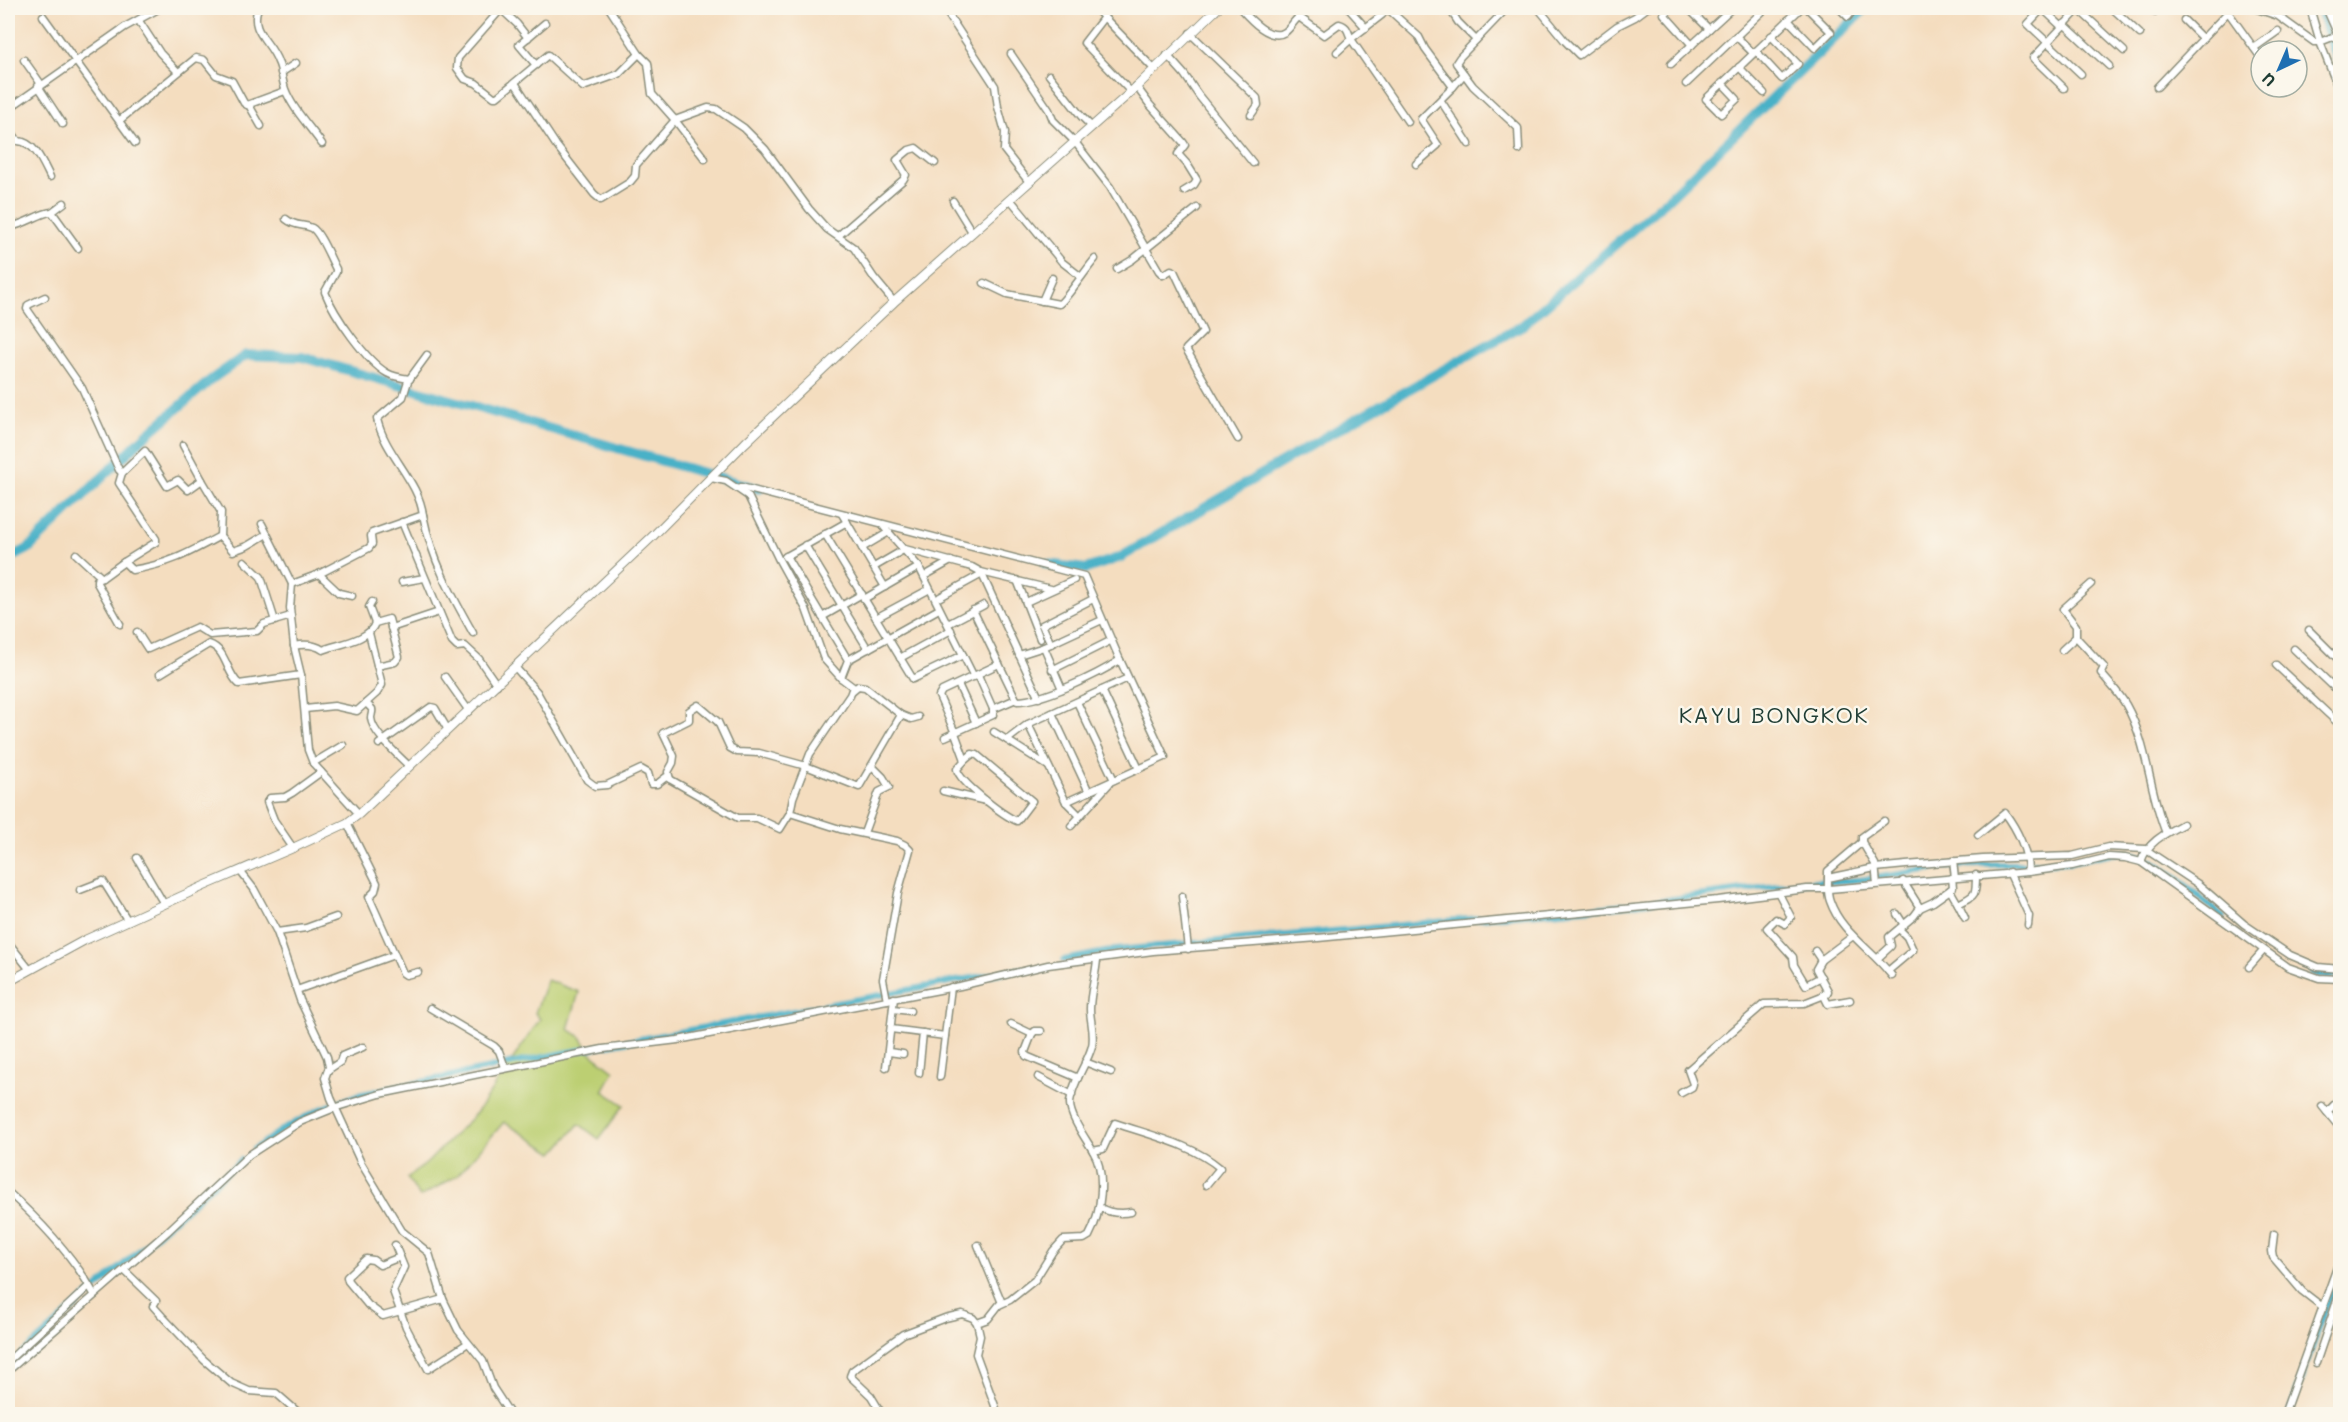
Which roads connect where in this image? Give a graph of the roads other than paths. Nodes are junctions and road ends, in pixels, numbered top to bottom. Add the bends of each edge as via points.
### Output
1 (160, 8) edge
2 (258, 8) edge
3 (502, 8) edge
4 (609, 8) edge
5 (944, 8) edge
6 (1095, 8) edge
7 (1216, 8) edge
8 (1240, 8) edge
9 (1348, 8) edge
10 (1449, 8) edge
11 (1507, 8) edge
12 (1538, 8) edge
13 (1647, 8) edge
14 (1671, 8) edge
15 (1688, 8) edge
16 (1719, 8) edge
17 (1732, 8) edge
18 (1766, 8) edge
19 (1801, 8) edge
20 (1807, 8) edge
21 (1839, 8) edge
22 (1849, 8) edge
23 (2043, 8) edge
24 (2079, 8) edge
25 (2112, 8) edge
26 (2254, 8) edge
27 (2310, 8) edge
28 (2326, 8) edge
29 (2229, 10) edge
30 (1725, 14) junction
31 (44, 16) dead end
32 (1104, 17) junction
33 (1788, 20) junction
34 (2184, 20) dead end
35 (139, 21) junction
36 (544, 23) dead end
37 (2063, 26) junction
38 (1366, 28) junction
39 (1709, 29) junction
40 (2278, 31) dead end
41 (1190, 33) junction
42 (2140, 34) dead end
43 (2337, 35) edge
44 (1736, 36) junction
45 (1771, 36) junction
46 (528, 38) junction
47 (1351, 39) junction
48 (2203, 39) junction
49 (2266, 39) edge
50 (1476, 40) junction
51 (2249, 41) edge
52 (2322, 41) junction
53 (2048, 42) junction
54 (1692, 45) junction
55 (2124, 51) dead end
56 (1337, 52) dead end
57 (1754, 52) junction
58 (639, 54) junction
59 (1011, 54) dead end
60 (1167, 55) junction
61 (24, 60) dead end
62 (77, 60) junction
63 (296, 63) dead end
64 (1671, 64) dead end
65 (536, 65) junction
66 (2109, 66) dead end
67 (1739, 67) junction
68 (1153, 69) junction
69 (178, 72) junction
70 (281, 73) junction
71 (1464, 74) junction
72 (2081, 74) dead end
73 (1049, 75) dead end
74 (1722, 83) junction
75 (515, 84) junction
76 (1686, 84) dead end
77 (39, 85) junction
78 (1453, 87) junction
79 (2157, 87) dead end
80 (2064, 88) dead end
81 (1133, 89) junction
82 (285, 91) junction
83 (1764, 93) dead end
84 (2340, 93) edge
85 (1441, 101) junction
86 (249, 105) junction
87 (8, 109) edge
88 (1251, 115) dead end
89 (120, 120) junction
90 (675, 120) junction
91 (1408, 122) dead end
92 (63, 124) dead end
93 (261, 126) dead end
94 (8, 127) edge
95 (1092, 127) junction
96 (1075, 142) junction
97 (135, 143) dead end
98 (322, 144) dead end
99 (1469, 144) dead end
100 (1518, 150) dead end
101 (705, 159) dead end
102 (935, 162) dead end
103 (1253, 163) dead end
104 (1416, 164) dead end
105 (50, 177) dead end
106 (1029, 182) junction
107 (1184, 191) dead end
108 (1010, 199) junction
109 (953, 201) dead end
110 (64, 203) dead end
111 (1197, 208) dead end
112 (52, 212) junction
113 (286, 219) dead end
114 (8, 227) edge
115 (972, 232) junction
116 (838, 236) junction
117 (78, 248) dead end
118 (1147, 248) junction
119 (1095, 259) dead end
120 (1117, 268) dead end
121 (1080, 276) junction
122 (1052, 278) dead end
123 (984, 283) dead end
124 (45, 297) dead end
125 (1042, 301) junction
126 (894, 302) junction
127 (427, 355) dead end
128 (409, 380) junction
129 (1238, 439) dead end
130 (183, 446) dead end
131 (121, 472) junction
132 (711, 477) junction
133 (202, 480) junction
134 (738, 487) junction
135 (842, 514) junction
136 (423, 515) junction
137 (402, 522) junction
138 (847, 522) junction
139 (262, 524) dead end
140 (881, 525) junction
141 (889, 532) junction
142 (267, 534) junction
143 (825, 534) junction
144 (220, 536) junction
145 (805, 545) junction
146 (862, 548) junction
147 (905, 549) junction
148 (76, 554) dead end
149 (786, 556) junction
150 (779, 560) junction
151 (244, 561) dead end
152 (951, 561) junction
153 (124, 562) junction
154 (874, 567) junction
155 (919, 567) junction
156 (982, 573) junction
157 (319, 574) junction
158 (928, 574) dead end
159 (102, 578) junction
160 (424, 578) junction
161 (1017, 580) junction
162 (1074, 580) dead end
163 (402, 582) dead end
164 (292, 584) junction
165 (2091, 584) dead end
166 (885, 587) junction
167 (1051, 589) junction
168 (928, 590) junction
169 (352, 596) dead end
170 (863, 596) junction
171 (940, 597) dead end
172 (1094, 599) junction
173 (372, 602) dead end
174 (1026, 602) junction
175 (984, 605) dead end
176 (842, 606) junction
177 (939, 609) junction
178 (973, 610) junction
179 (439, 612) junction
180 (291, 616) junction
181 (822, 617) junction
182 (876, 618) junction
183 (1102, 620) junction
184 (275, 621) junction
185 (375, 623) junction
186 (120, 624) dead end
187 (950, 627) junction
188 (391, 628) junction
189 (2309, 630) dead end
190 (137, 632) dead end
191 (369, 633) junction
192 (473, 633) dead end
193 (210, 635) junction
194 (887, 637) junction
195 (2076, 637) junction
196 (1040, 639) dead end
197 (1110, 641) junction
198 (214, 646) junction
199 (294, 646) junction
200 (1047, 646) junction
201 (868, 649) junction
202 (2294, 649) dead end
203 (2062, 650) dead end
204 (963, 655) junction
205 (1019, 656) junction
206 (900, 658) junction
207 (848, 660) junction
208 (1120, 660) junction
209 (2340, 661) edge
210 (999, 664) junction
211 (2276, 665) dead end
212 (377, 666) junction
213 (516, 667) junction
214 (1052, 670) junction
215 (160, 674) dead end
216 (301, 675) junction
217 (445, 676) dead end
218 (976, 676) junction
219 (841, 678) junction
220 (1128, 678) junction
221 (958, 684) junction
222 (497, 685) junction
223 (1062, 688) junction
224 (1102, 690) junction
225 (852, 691) junction
226 (2340, 693) edge
227 (1039, 698) junction
228 (1016, 699) junction
229 (1077, 702) junction
230 (366, 703) junction
231 (305, 709) junction
232 (993, 709) junction
233 (469, 711) junction
234 (1052, 713) junction
235 (901, 716) junction
236 (918, 717) dead end
237 (976, 723) junction
238 (1028, 724) junction
239 (2340, 726) edge
240 (448, 730) junction
241 (994, 732) dead end
242 (956, 733) junction
243 (2335, 733) dead end
244 (945, 737) dead end
245 (1007, 740) junction
246 (381, 742) junction
247 (343, 745) dead end
248 (965, 760) junction
249 (313, 763) junction
250 (409, 766) junction
251 (806, 766) junction
252 (872, 766) junction
253 (1048, 767) junction
254 (1139, 769) junction
255 (321, 772) junction
256 (670, 779) junction
257 (1112, 781) junction
258 (943, 791) dead end
259 (1089, 792) junction
260 (989, 802) junction
261 (1066, 802) junction
262 (790, 813) junction
263 (359, 814) junction
264 (1080, 816) junction
265 (1884, 820) dead end
266 (347, 823) junction
267 (2183, 824) dead end
268 (1071, 826) dead end
269 (2166, 833) junction
270 (864, 834) junction
271 (1978, 835) dead end
272 (1862, 842) junction
273 (293, 848) junction
274 (2145, 850) junction
275 (2109, 852) junction
276 (137, 858) dead end
277 (2072, 861) junction
278 (2142, 861) junction
279 (1954, 863) junction
280 (2028, 865) junction
281 (1875, 869) junction
282 (240, 871) junction
283 (2009, 872) junction
284 (2180, 873) junction
285 (1976, 875) junction
286 (1954, 877) junction
287 (1906, 880) junction
288 (1877, 883) junction
289 (1828, 884) junction
290 (2177, 884) junction
291 (80, 890) dead end
292 (1950, 890) junction
293 (1779, 894) junction
294 (1182, 896) dead end
295 (164, 904) junction
296 (1958, 904) junction
297 (1920, 908) junction
298 (1897, 914) dead end
299 (336, 917) dead end
300 (1965, 918) dead end
301 (128, 921) junction
302 (2244, 924) junction
303 (2028, 925) dead end
304 (1902, 927) junction
305 (277, 932) junction
306 (2239, 932) junction
307 (1853, 936) junction
308 (8, 942) edge
309 (1187, 946) junction
310 (1815, 951) dead end
311 (2263, 951) junction
312 (394, 955) junction
313 (1878, 958) junction
314 (1097, 959) junction
315 (1821, 960) junction
316 (2249, 967) dead end
317 (2305, 969) junction
318 (2340, 969) edge
319 (30, 970) junction
320 (417, 972) dead end
321 (1821, 977) junction
322 (2340, 979) edge
323 (8, 982) edge
324 (951, 987) junction
325 (297, 990) junction
326 (1823, 994) junction
327 (886, 997) junction
328 (894, 998) junction
329 (1850, 1000) dead end
330 (429, 1008) dead end
331 (893, 1009) junction
332 (910, 1011) dead end
333 (1011, 1024) dead end
334 (891, 1029) junction
335 (1041, 1031) dead end
336 (923, 1033) junction
337 (1032, 1034) junction
338 (945, 1036) junction
339 (363, 1047) dead end
340 (889, 1052) junction
341 (903, 1054) dead end
342 (1085, 1062) junction
343 (503, 1066) junction
344 (886, 1066) dead end
345 (327, 1070) junction
346 (1111, 1072) dead end
347 (919, 1073) dead end
348 (940, 1077) dead end
349 (1038, 1077) dead end
350 (1078, 1077) junction
351 (1681, 1093) dead end
352 (1072, 1095) junction
353 (2340, 1099) edge
354 (336, 1106) junction
355 (2322, 1106) dead end
356 (2327, 1112) junction
357 (2340, 1128) edge
358 (1093, 1151) junction
359 (1206, 1185) dead end
360 (8, 1192) edge
361 (1099, 1207) junction
362 (1131, 1212) dead end
363 (2274, 1234) dead end
364 (395, 1245) dead end
365 (978, 1245) dead end
366 (400, 1257) junction
367 (2340, 1259) edge
368 (124, 1270) junction
369 (2336, 1282) edge
370 (92, 1290) junction
371 (2340, 1292) edge
372 (443, 1299) junction
373 (1002, 1303) junction
374 (2324, 1308) junction
375 (400, 1311) junction
376 (2325, 1320) junction
377 (977, 1323) junction
378 (468, 1343) junction
379 (8, 1361) edge
380 (2312, 1361) junction
381 (8, 1371) edge
382 (300, 1414) edge
383 (510, 1414) edge
384 (886, 1414) edge
385 (998, 1414) edge
386 (2284, 1414) edge

1 - 35 street
2 - 70 street via 255,21 259,33 277,58
3 - 46 street
3 - 75 street via 458,58 457,68 465,80 494,97
4 - 58 street
5 - 106 street via 995,87 1005,132 1004,150
6 - 32 street
7 - 41 street
8 - 47 street via 1254,23 1277,34 1284,33 1300,17 1324,35 1342,25
9 - 38 street
10 - 50 street
11 - 50 street
12 - 13 street via 1579,55
14 - 54 street via 1664,14
15 - 39 street
16 - 30 street
17 - 30 street
18 - 44 street
19 - 33 street
20 - 33 street via 1831,32 1815,48
21 - 22 street via 1848,17 1852,12
23 - 37 street
23 - 53 street via 2028,24
24 - 37 street
24 - 55 street
25 - 42 street
26 - 52 street via 2278,16 2311,40
27 - 52 street
28 - 43 street
29 - 48 street
29 - 51 street
30 - 39 street
31 - 62 street
32 - 68 street
32 - 81 street via 1084,43
33 - 45 street
34 - 48 street
35 - 62 street
35 - 69 street
36 - 46 street
37 - 53 street
37 - 66 street
38 - 47 street
38 - 78 street via 1387,8 1419,37
39 - 54 street
40 - 49 street
41 - 60 street
41 - 88 street via 1257,99 1258,105
43 - 52 street
44 - 57 street
44 - 76 street
45 - 57 street
45 - 57 street via 1798,64 1782,79
46 - 65 street via 519,47
47 - 56 street
47 - 91 street
48 - 79 street
50 - 71 street via 1457,60
52 - 84 street
53 - 72 street
53 - 80 street via 2033,58
54 - 64 street
57 - 67 street
58 - 65 street via 619,74 583,87 551,56
58 - 90 street via 651,73 650,91
59 - 96 street via 1053,120
60 - 68 street
60 - 103 street
61 - 77 street
62 - 77 street
62 - 89 street
63 - 70 street
65 - 75 street
67 - 74 street
67 - 83 street
68 - 81 street
69 - 86 street via 196,58 204,60 212,73 232,81
69 - 89 street
70 - 82 street
71 - 78 street
71 - 100 street via 1518,128
73 - 95 street
74 - 74 street via 1706,99 1721,114 1737,99
75 - 90 street via 556,145 601,200 630,182 636,165
77 - 87 street
77 - 92 street
78 - 85 street
81 - 95 street
81 - 107 street via 1185,145 1178,154 1197,180
82 - 86 street
82 - 98 street
85 - 99 street
85 - 104 street via 1420,121 1438,145
86 - 93 street
89 - 97 street
90 - 101 street
90 - 116 street via 708,108 726,115 765,149 809,208
94 - 105 street via 18,141 31,146
95 - 96 street
96 - 106 street
96 - 118 street via 1110,187
102 - 116 street via 916,148 902,154 897,160 906,175 903,180
106 - 108 street
108 - 115 street
108 - 121 street via 1062,262
109 - 115 street
110 - 112 street
111 - 118 street
112 - 114 street
112 - 117 street
113 - 128 street via 318,233 336,269 325,291 343,325 380,369
115 - 126 street
116 - 126 street via 854,248
118 - 120 street
118 - 129 street via 1161,273 1174,271 1203,331 1186,349
119 - 121 street
121 - 125 street via 1062,304
122 - 125 street
123 - 125 street via 1007,294
124 - 131 street via 27,309 82,387
126 - 132 street
127 - 128 street
128 - 136 street via 402,397 377,420 394,459 420,499
130 - 133 street
131 - 133 street via 145,451 167,486 180,481 188,490
131 - 153 street via 119,483 156,539
132 - 134 street
132 - 213 street
133 - 144 street via 221,512
134 - 135 street
134 - 150 street via 748,496
135 - 138 street
135 - 140 street
136 - 137 street
136 - 192 street via 444,582
137 - 157 street via 372,533 369,548
137 - 160 street
138 - 143 street
138 - 146 street
139 - 142 street
140 - 141 street
140 - 172 street via 1080,573
141 - 146 street
141 - 147 street
142 - 144 street via 235,551
142 - 164 street
143 - 145 street
143 - 170 street
144 - 153 street via 161,565 132,570
145 - 149 street
145 - 176 street
146 - 154 street
147 - 152 street
147 - 154 street
147 - 155 street
148 - 159 street
149 - 150 street
149 - 181 street
150 - 219 street via 806,609 824,659
151 - 184 street via 261,577
152 - 156 street
152 - 158 street
153 - 159 street
154 - 166 street
155 - 166 street
155 - 168 street
156 - 161 street
156 - 171 street
156 - 205 street
157 - 164 street
157 - 169 street via 339,593
159 - 186 street via 97,583
160 - 163 street
160 - 179 street
161 - 167 street
161 - 174 street
162 - 167 street
164 - 180 street
165 - 195 street via 2063,609 2076,626
166 - 170 street
167 - 174 street
168 - 177 street
168 - 182 street
170 - 176 street
170 - 182 street
172 - 183 street
172 - 200 street via 1042,625
173 - 185 street via 369,607
174 - 196 street
175 - 178 street
176 - 181 street
176 - 201 street
177 - 187 street
177 - 194 street
178 - 187 street
178 - 210 street
179 - 188 street
179 - 222 street via 452,642 457,647 465,646 479,659
180 - 184 street
180 - 199 street
181 - 207 street
182 - 194 street
183 - 197 street
183 - 200 street
184 - 193 street via 256,631
185 - 188 street via 389,619
185 - 191 street
187 - 204 street
187 - 206 street
188 - 212 street via 399,657 395,662
189 - 209 street
190 - 193 street via 148,648 197,627
191 - 199 street via 323,650 318,646
191 - 212 street
193 - 198 street
194 - 201 street
194 - 206 street
195 - 203 street
195 - 269 street via 2104,667 2101,673 2126,705 2142,743 2156,810
197 - 208 street
197 - 214 street
198 - 215 street via 208,644
198 - 216 street via 238,684
199 - 216 street
200 - 205 street
200 - 214 street
201 - 207 street
202 - 226 street
204 - 206 street via 913,679
204 - 218 street
205 - 227 street
207 - 219 street
208 - 220 street
208 - 223 street
210 - 218 street
210 - 228 street
211 - 239 street
212 - 230 street via 382,685
213 - 222 street
213 - 256 street via 537,692 590,783 603,786 641,769 648,773 651,784
214 - 223 street
216 - 231 street
217 - 233 street
218 - 221 street
218 - 232 street
219 - 225 street via 850,683
220 - 224 street
220 - 254 street via 1165,757
221 - 237 street
221 - 242 street via 939,696
222 - 233 street
223 - 227 street
224 - 229 street
224 - 254 street
225 - 235 street via 858,686 865,687
225 - 251 street
227 - 228 street
228 - 232 street
229 - 234 street
229 - 257 street
230 - 231 street via 356,711 334,706
230 - 246 street via 372,709 371,717
231 - 249 street via 308,750
232 - 237 street via 993,715
233 - 240 street
234 - 238 street
234 - 259 street
235 - 236 street
235 - 252 street
237 - 242 street
238 - 245 street
238 - 253 street
239 - 243 street
240 - 246 street via 431,707
240 - 250 street
241 - 245 street
242 - 244 street
242 - 248 street
245 - 253 street
246 - 250 street via 388,743
247 - 249 street
248 - 260 street via 957,769 958,776
248 - 260 street via 977,755 1032,801 1017,821
249 - 255 street
250 - 263 street
251 - 252 street via 860,787
251 - 256 street via 759,753 737,752 730,748 718,722 698,705 689,711 687,722 663,733 674,756 668,772
251 - 262 street
252 - 270 street via 889,787 879,792
253 - 261 street
254 - 257 street
255 - 263 street
255 - 273 street via 285,797 270,798 267,802
256 - 262 street via 738,818 757,818 780,829
257 - 259 street
257 - 264 street
258 - 260 street
259 - 261 street
261 - 264 street
262 - 270 street
263 - 266 street
264 - 268 street
265 - 272 street via 1865,833
266 - 273 street
266 - 312 street via 377,883 370,900
267 - 269 street
269 - 274 street
270 - 327 street via 897,841 910,850 883,979
271 - 280 street via 2005,813 2020,837
272 - 281 street
272 - 289 street via 1828,871
273 - 282 street
274 - 275 street
274 - 278 street
274 - 284 street
275 - 277 street
275 - 277 street
275 - 278 street
276 - 295 street
277 - 280 street
277 - 280 street
278 - 290 street
279 - 280 street
279 - 281 street
279 - 286 street
280 - 283 street
281 - 288 street
281 - 289 street
282 - 295 street
282 - 305 street
283 - 285 street
283 - 303 street via 2029,916
284 - 290 street
284 - 302 street
285 - 286 street
285 - 296 street via 1976,892
286 - 287 street
286 - 292 street
287 - 288 street
287 - 297 street
288 - 289 street
289 - 293 street
289 - 307 street via 1830,903 1843,927
290 - 306 street
291 - 301 street via 103,880
292 - 296 street
292 - 297 street
293 - 309 street
293 - 321 street via 1791,917 1785,924 1776,919 1767,928 1793,957 1806,985
294 - 309 street
295 - 301 street
296 - 300 street
297 - 304 street
298 - 304 street
299 - 305 street via 306,928
301 - 319 street
302 - 306 street
302 - 317 street
304 - 313 street via 1888,938 1891,946
304 - 313 street via 1913,950 1890,973
305 - 325 street
306 - 311 street
307 - 313 street
307 - 315 street
308 - 319 street
309 - 314 street
310 - 315 street
311 - 316 street
311 - 317 street via 2288,967
312 - 320 street via 404,974
312 - 325 street
314 - 324 street via 1048,965
314 - 342 street via 1090,1007 1092,1040
315 - 321 street via 1815,966
317 - 318 street
317 - 322 street via 2319,978
319 - 323 street
321 - 326 street via 1828,991
324 - 328 street
324 - 338 street
325 - 345 street via 327,1056
326 - 329 street via 1828,1004
326 - 351 street via 1804,1003 1764,1004 1688,1070 1693,1084
327 - 328 street
327 - 343 street via 678,1040
328 - 331 street
330 - 343 street via 494,1046
331 - 332 street
331 - 334 street
333 - 337 street
334 - 336 street
334 - 340 street
335 - 337 street
336 - 338 street
336 - 347 street
337 - 350 street via 1026,1056
338 - 348 street
339 - 345 street via 342,1056 340,1062
340 - 341 street
340 - 344 street
342 - 346 street
342 - 350 street
343 - 354 street
345 - 354 street via 325,1078
349 - 352 street
350 - 352 street
352 - 358 street via 1071,1109
353 - 356 street
354 - 368 street via 300,1122 249,1155
354 - 372 street via 361,1163 396,1223 429,1253
355 - 356 street
356 - 357 street
358 - 359 street via 1103,1149 1115,1123 1212,1161 1220,1168
358 - 361 street via 1098,1167
360 - 370 street via 57,1242
361 - 362 street via 1122,1214
361 - 373 street via 1089,1236 1063,1240 1035,1280
363 - 374 street via 2273,1257 2302,1291
364 - 366 street
365 - 373 street
366 - 375 street via 404,1267 393,1291
366 - 375 street via 380,1265 366,1259 347,1277 368,1305 381,1315
367 - 369 street
368 - 370 street
368 - 382 street via 156,1301 153,1306 162,1316 219,1373 249,1391 276,1393
369 - 374 street
370 - 379 street
370 - 381 street
371 - 376 street
372 - 375 street
372 - 378 street
373 - 377 street via 988,1319
374 - 376 street
375 - 378 street via 428,1369
376 - 380 street
376 - 380 street
377 - 384 street via 962,1314 903,1334 852,1371 850,1376
377 - 385 street via 980,1336 976,1354
378 - 383 street via 483,1362 493,1388
380 - 386 street

